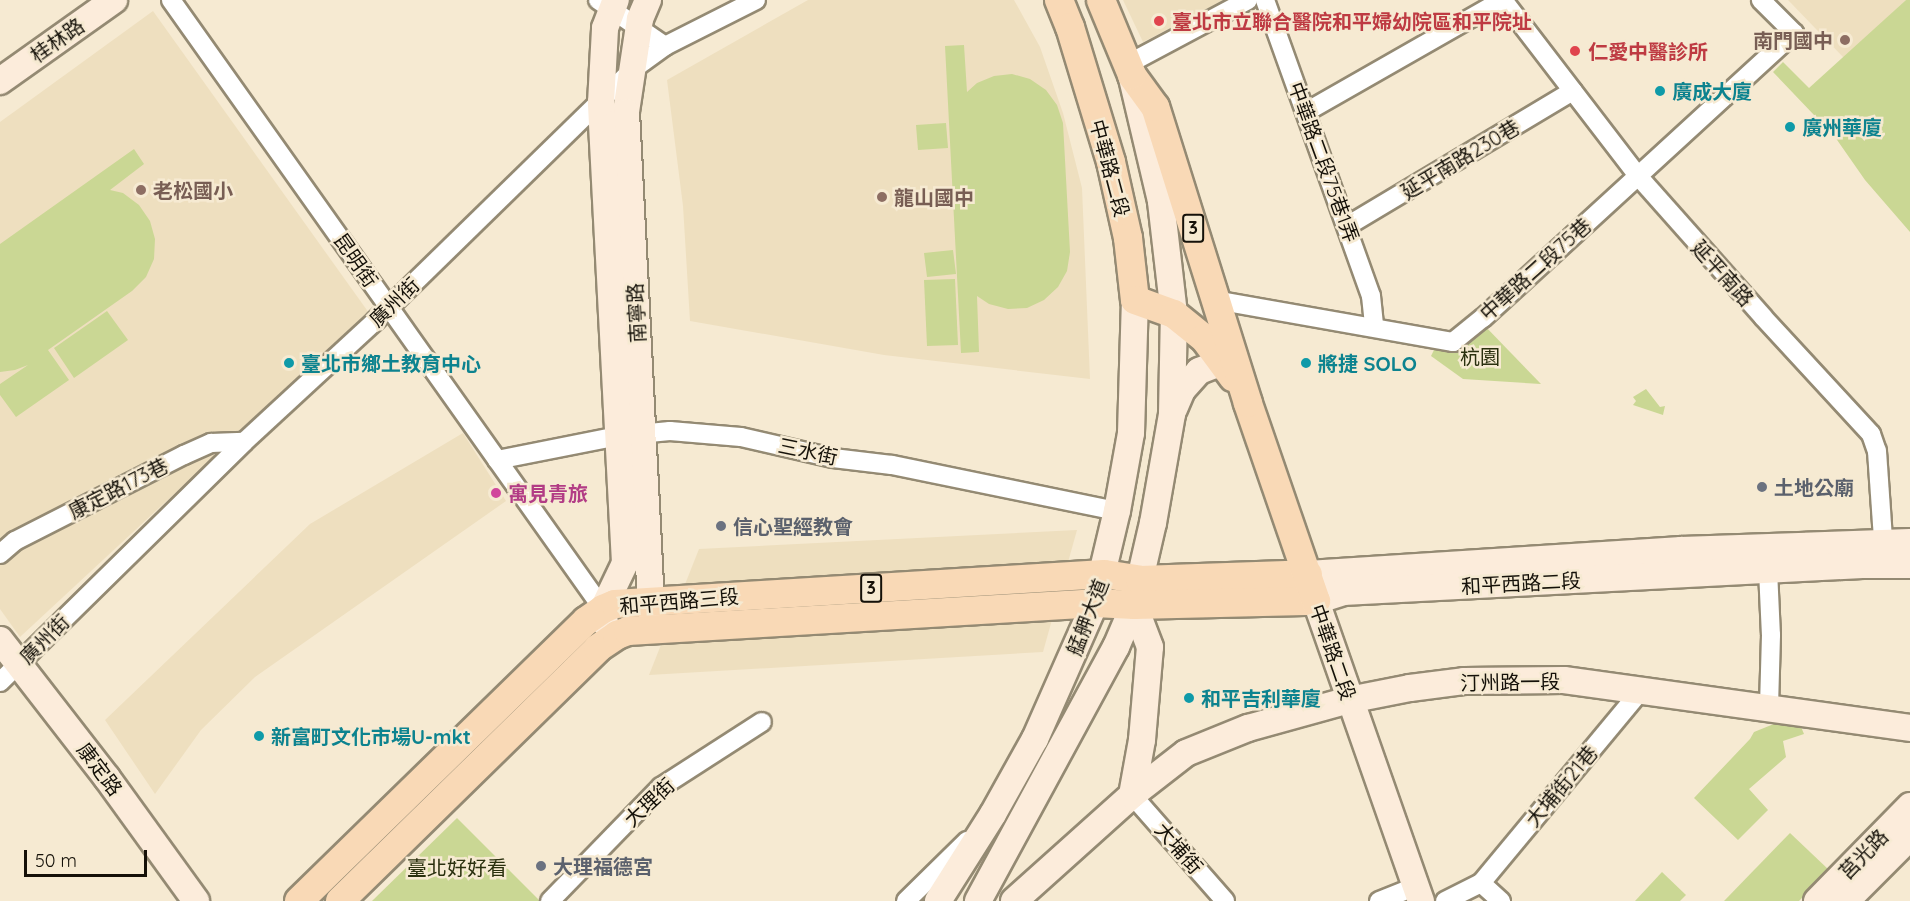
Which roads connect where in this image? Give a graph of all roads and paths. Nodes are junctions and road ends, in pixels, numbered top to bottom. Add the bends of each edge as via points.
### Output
1 (114, 0) edge
2 (171, 0) edge
3 (648, 0) edge
4 (756, 0) edge
5 (1059, 0) edge
6 (1101, 0) edge
7 (1248, 0) edge
8 (1265, 0) edge
9 (1503, 0) edge
10 (1761, 0) edge
11 (609, 3) edge
12 (639, 29) junction
13 (665, 46) junction
14 (1130, 69) junction
15 (632, 70) junction
16 (0, 81) edge
17 (1573, 91) junction
18 (601, 102) junction
19 (1306, 112) junction
20 (1638, 176) junction
21 (1347, 226) junction
22 (1135, 300) junction
23 (1215, 300) junction
24 (388, 307) junction
25 (1174, 314) junction
26 (1374, 327) junction
27 (1226, 366) junction
28 (1248, 403) junction
29 (1172, 414) junction
30 (630, 435) junction
31 (244, 442) junction
32 (497, 460) junction
33 (1117, 511) junction
34 (1910, 542) edge
35 (1884, 554) junction
36 (0, 555) edge
37 (1910, 565) edge
38 (1768, 570) junction
39 (1104, 574) junction
40 (1308, 574) junction
41 (1137, 593) junction
42 (651, 601) junction
43 (1316, 601) junction
44 (1095, 603) junction
45 (603, 609) junction
46 (653, 629) junction
47 (0, 640) edge
48 (608, 641) junction
49 (18, 665) junction
50 (0, 682) edge
51 (1642, 689) junction
52 (1349, 700) junction
53 (1770, 707) junction
54 (762, 722) dead end
55 (1910, 728) edge
56 (1132, 795) junction
57 (1910, 806) edge
58 (993, 814) junction
59 (1910, 837) edge
60 (1481, 883) junction
61 (1419, 894) edge
62 (196, 901) edge
63 (299, 901) edge
64 (340, 901) edge
65 (550, 901) edge
66 (906, 901) edge
67 (938, 901) edge
68 (978, 901) edge
69 (1014, 901) edge
70 (1225, 901) edge
71 (1379, 901) edge
72 (1445, 901) edge
73 (1502, 901) edge
74 (1817, 901) edge
75 (1846, 901) edge

1 - 16 street, 桂林路
2 - 24 street, 昆明街
3 - 12 street, 南寧路
4 - 13 street, 廣州街
5 - 22 main road, 中華路二段 via 1111,162 1128,238
6 - 14 main road, 中華路二段 / 3
7 - 14 street
8 - 19 street, 中華路二段75巷1弄
9 - 17 street, 延平南路
9 - 19 street
10 - 20 street, 中華路二段75巷 via 1794,33
11 - 12 street
11 - 18 street, 南寧路
12 - 13 street
12 - 15 street, 南寧路
13 - 15 street, 廣州街
14 - 23 main road, 中華路二段 / 3 via 1155,107
14 - 25 street, 中華路二段 via 1161,201
15 - 18 street, 廣州街
15 - 30 street, 南寧路 via 626,112
17 - 20 street, 延平南路
17 - 21 street, 延平南路230巷
18 - 24 street, 廣州街
18 - 30 street, 南寧路
19 - 21 street, 中華路二段75巷1弄
20 - 26 street, 中華路二段75巷 via 1452,342
20 - 35 street, 延平南路 via 1871,434 1877,451
21 - 26 street, 中華路二段75巷1弄 via 1371,296
22 - 25 main road, 中華路二段 / 3
22 - 33 street, 艋舺大道 via 1131,433
23 - 26 street, 中華路二段75巷
23 - 28 main road, 中華路二段 / 3
24 - 31 street, 廣州街
24 - 32 street, 昆明街
25 - 27 main road, 中華路二段 / 3 via 1204,338
25 - 29 street, 艋舺大道
27 - 28 main road, 中華路二段 / 3
27 - 29 street via 1209,367 1191,378
28 - 40 main road, 中華路二段 / 3
29 - 41 street, 艋舺大道
30 - 32 street, 三水街
30 - 33 street, 三水街 via 670,431 741,436 833,458 892,465
30 - 42 street, 南寧路
30 - 45 street, 南寧路 via 625,563
31 - 36 street, 康定路173巷 via 211,443 184,455 15,541
31 - 49 street, 廣州街
32 - 45 street, 昆明街
33 - 39 street, 艋舺大道
34 - 35 street, 和平西路二段
35 - 37 street, 和平西路二段
35 - 38 street, 和平西路二段
35 - 40 street, 和平西路二段 via 1682,550
38 - 43 street, 和平西路二段 via 1343,592
38 - 53 street
39 - 41 main road, 和平西路三段 / 3
39 - 42 main road, 和平西路三段 / 3
39 - 44 street, 艋舺大道
40 - 41 main road, 和平西路二段 / 3
40 - 43 main road, 中華路二段 / 3
41 - 43 main road, 和平西路二段 / 3
41 - 44 main road, 和平西路三段 / 3
41 - 56 street via 1150,647 1142,740
41 - 68 street, 艋舺大道 via 1116,647
42 - 45 main road, 和平西路三段 / 3
42 - 46 street, 南寧路
43 - 52 street, 中華路二段
44 - 46 main road, 和平西路三段 / 3
44 - 58 street, 艋舺大道 via 1035,739
45 - 48 street
45 - 63 main road, 和平西路三段 / 3 via 586,621
46 - 48 main road, 和平西路三段 / 3 via 628,631
47 - 49 street, 康定路
48 - 64 main road, 和平西路三段 / 3
49 - 50 street, 廣州街
49 - 62 street, 康定路 via 107,777
51 - 52 street, 汀州路一段 via 1564,680 1464,681
51 - 53 street, 汀州路一段
51 - 60 street, 大埔街21巷
52 - 56 street, 汀州路一段 via 1248,728 1185,753
52 - 61 street, 中華路二段
53 - 55 street, 汀州路一段
54 - 65 street, 大理街 via 661,787
56 - 69 street, 汀州路一段
56 - 70 street, 大埔街
57 - 74 street, 莒光路
58 - 66 street
58 - 67 street, 艋舺大道
59 - 75 street, 莒光路
60 - 72 street
60 - 73 street
61 - 71 street

